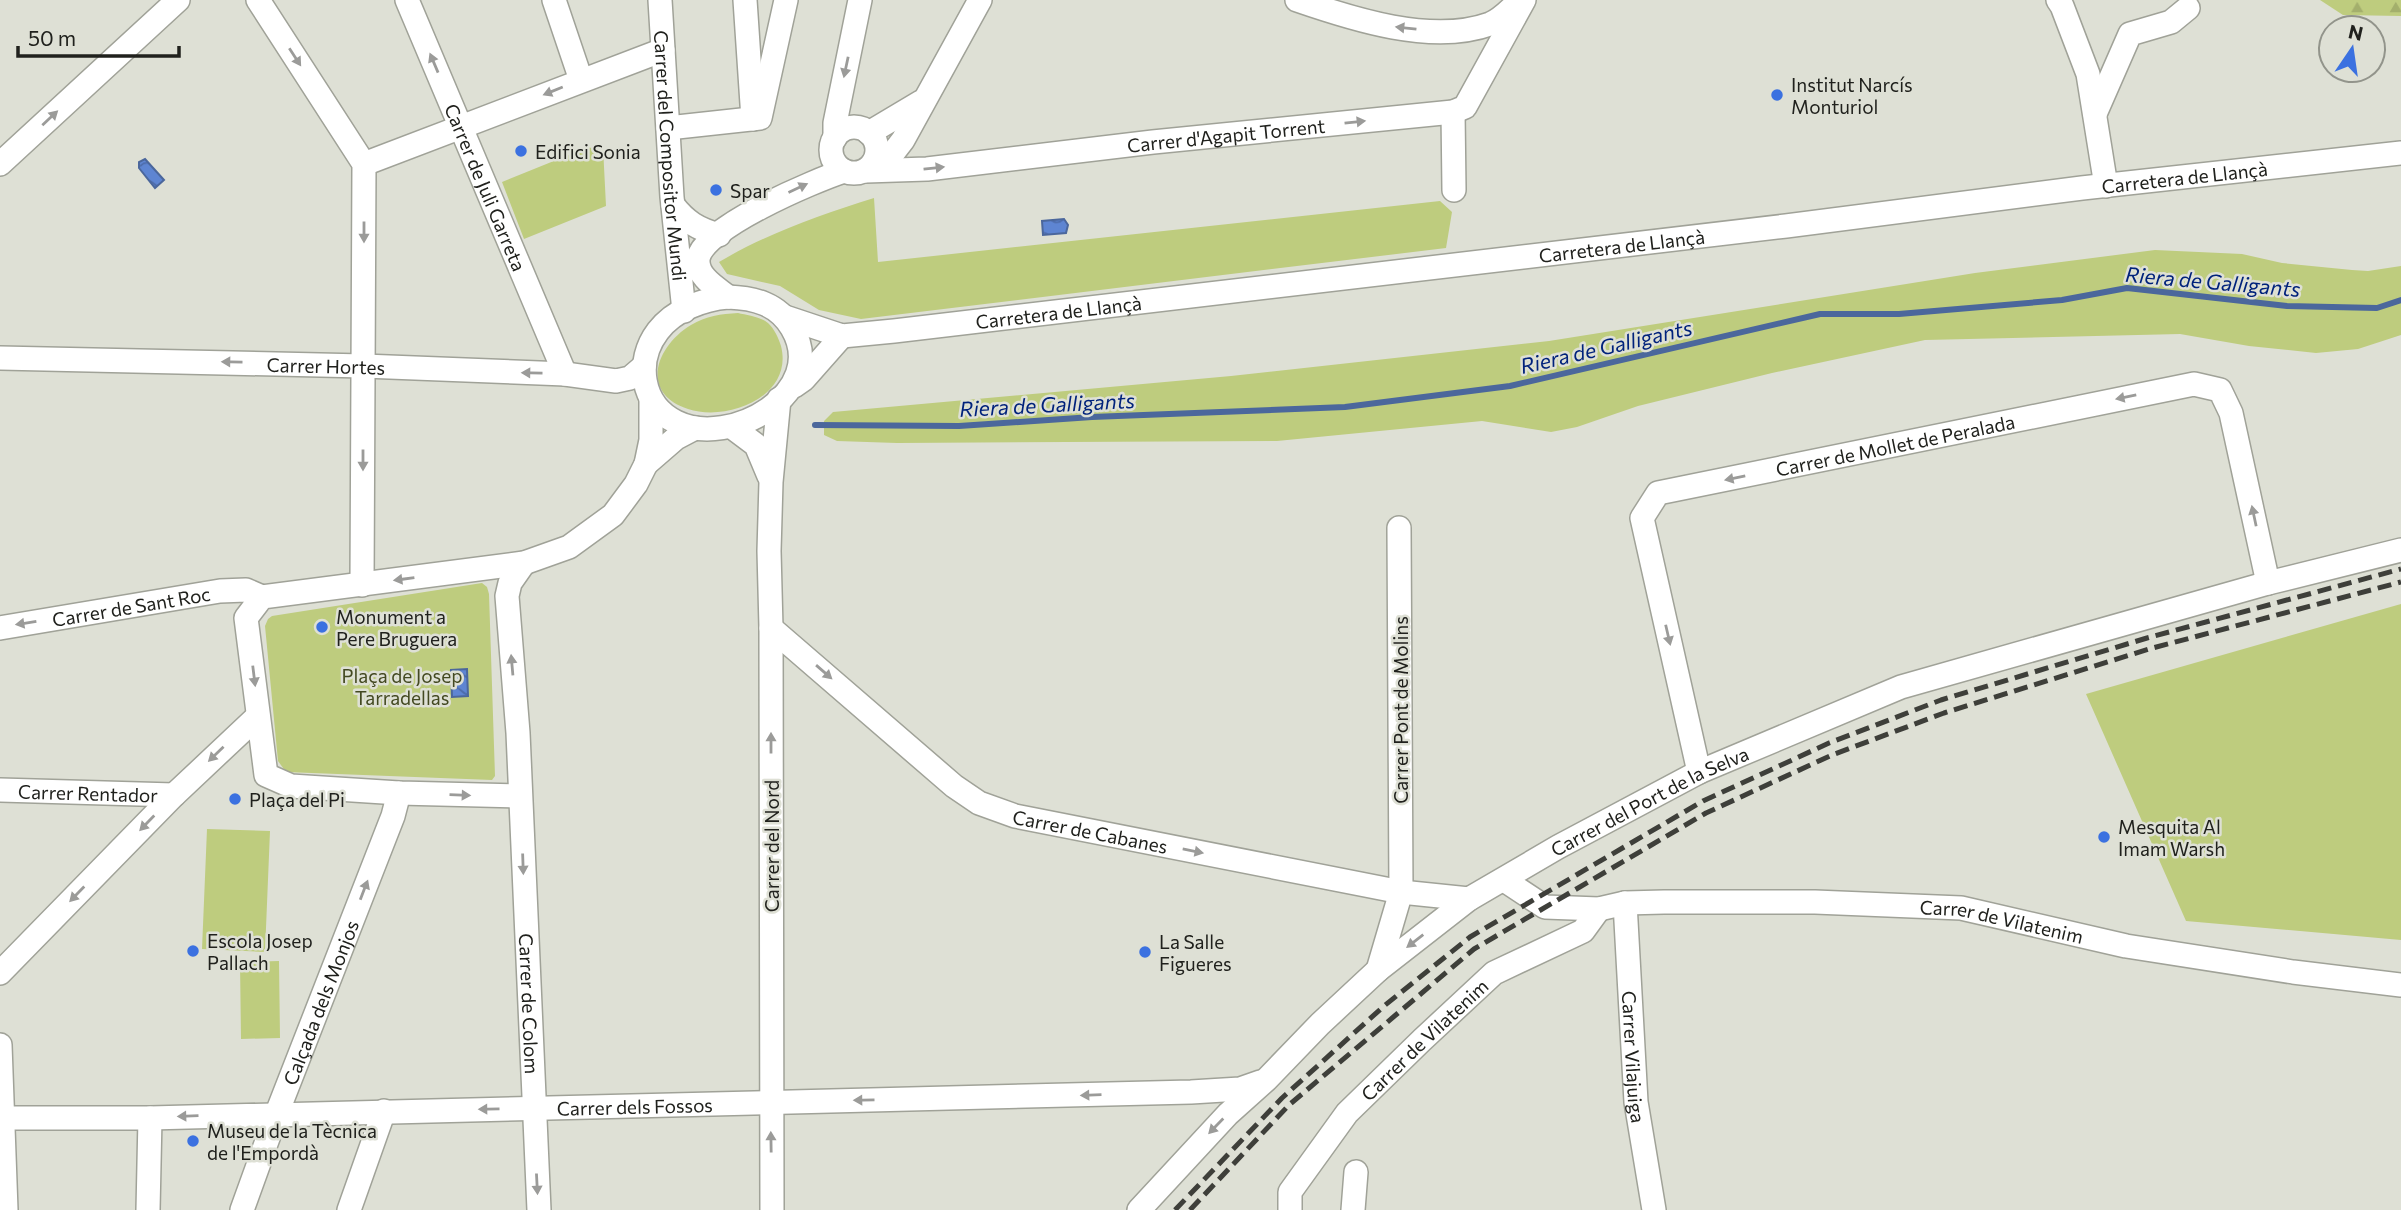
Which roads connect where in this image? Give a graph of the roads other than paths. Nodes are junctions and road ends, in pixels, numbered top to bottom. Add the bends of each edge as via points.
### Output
1 (178, 0) edge
2 (258, 0) edge
3 (407, 0) edge
4 (554, 0) edge
5 (660, 0) edge
6 (745, 0) edge
7 (786, 0) edge
8 (860, 0) edge
9 (980, 0) edge
10 (1297, 0) edge
11 (1523, 0) edge
12 (2058, 0) edge
13 (2188, 8) dead end
14 (1474, 27) junction
15 (663, 50) junction
16 (1489, 62) junction
17 (581, 80) junction
18 (926, 98) junction
19 (1453, 112) junction
20 (2095, 114) junction
21 (753, 119) junction
22 (462, 128) junction
23 (668, 128) junction
24 (869, 132) junction
25 (835, 138) junction
26 (2401, 153) edge
27 (0, 164) edge
28 (364, 164) junction
29 (861, 168) junction
30 (2106, 186) junction
31 (1454, 190) dead end
32 (673, 205) junction
33 (719, 235) junction
34 (728, 297) junction
35 (684, 310) junction
36 (785, 317) junction
37 (842, 336) junction
38 (0, 358) edge
39 (364, 366) junction
40 (644, 366) junction
41 (565, 374) junction
42 (784, 395) junction
43 (650, 401) junction
44 (695, 428) junction
45 (732, 428) junction
46 (646, 464) junction
47 (771, 482) junction
48 (1399, 528) dead end
49 (2401, 550) edge
50 (524, 563) junction
51 (471, 569) junction
52 (2269, 583) junction
53 (362, 585) junction
54 (507, 596) junction
55 (262, 597) junction
56 (771, 620) junction
57 (0, 628) edge
58 (258, 716) junction
59 (1699, 772) junction
60 (0, 790) edge
61 (399, 793) junction
62 (174, 795) junction
63 (520, 796) junction
64 (1504, 880) junction
65 (1401, 892) junction
66 (1469, 899) junction
67 (1625, 903) junction
68 (1599, 909) junction
69 (1378, 970) junction
70 (0, 974) edge
71 (2401, 985) edge
72 (0, 1045) edge
73 (1266, 1080) junction
74 (770, 1103) junction
75 (533, 1109) junction
76 (384, 1111) junction
77 (277, 1113) junction
78 (1, 1118) edge
79 (150, 1118) junction
80 (1356, 1172) dead end
81 (6, 1210) edge
82 (148, 1210) edge
83 (242, 1210) edge
84 (349, 1210) edge
85 (539, 1210) edge
86 (772, 1210) edge
87 (1139, 1210) edge
88 (1290, 1210) edge
89 (1353, 1210) edge
90 (1654, 1210) edge

27 -> 1 street
2 -> 28 street
22 -> 3 street, Carrer de Juli Garreta
4 - 17 street
5 - 15 street, Carrer del Compositor Mundi
6 - 21 street
7 - 21 street via 761,118
8 -> 25 street
9 - 18 street
14 -> 10 street via 1404,29 1345,17
11 - 14 street via 1491,23
11 - 16 street
12 - 20 street via 2088,74
13 - 20 street via 2171,22 2130,34
14 - 16 street via 1485,40
15 - 17 street
15 - 23 street, Carrer del Compositor Mundi
16 - 19 street via 1465,107
17 -> 22 street
18 - 24 street
18 - 29 street via 893,153
29 -> 19 street, Carrer d'Agapit Torrent via 927,169
19 - 31 street
20 - 30 street
21 - 23 street
22 - 28 street
22 - 41 street, Carrer de Juli Garreta
23 - 32 street, Carrer del Compositor Mundi
24 - 25 street via 858,127 844,129
24 - 29 street via 877,147
25 - 29 street via 834,162
26 - 30 street, Carretera de Llançà
28 -> 39 street
33 -> 29 street via 797,189
30 - 37 street, Carretera de Llançà
32 - 33 street via 695,227
32 - 35 street, Carrer del Compositor Mundi
33 - 34 street via 702,249 699,267
34 - 35 street
34 - 36 street via 763,303
35 - 40 street via 658,331
36 - 37 street, Carretera de Llançà
36 - 42 street via 801,358
37 - 42 street
39 -> 38 street, Carrer Hortes
41 -> 39 street, Carrer Hortes
39 -> 53 street
40 - 41 street, Carrer Hortes via 630,378 616,381
40 - 43 street
42 - 45 street via 756,418
42 - 47 street, Carrer del Nord
43 - 44 street via 673,421
43 - 46 street
44 - 45 street
44 - 46 street
45 - 47 street, Carrer del Nord via 756,445
46 - 50 street via 613,515 569,547
47 - 56 street, Carrer del Nord
48 - 65 street, Carrer Pont de Molins
49 - 52 street, Carrer del Port de la Selva
50 - 51 street
50 - 54 street
51 -> 53 street
51 - 54 street via 489,574
52 - 59 street, Carrer del Port de la Selva via 1901,687
52 -> 59 street, Carrer de Mollet de Peralada via 2231,413 2220,390 2194,384 1658,493 1642,518
53 - 55 street
63 -> 54 street
55 -> 57 street, Carrer de Sant Roc via 246,590 220,591
55 -> 58 street via 246,618
56 -> 65 street, Carrer de Cabanes via 954,786 979,803 1014,816
74 -> 56 street, Carrer del Nord
58 - 61 street via 266,775 291,786
58 -> 62 street
59 - 64 street, Carrer del Port de la Selva
60 - 62 street, Carrer Rentador
61 -> 63 street
77 -> 61 street, Calçada dels Monjos
62 -> 70 street
63 -> 75 street, Carrer de Colom
64 - 66 street, Carrer del Port de la Selva
64 - 68 street, Carrer de Vilatenim via 1545,907
65 - 66 street, Carrer de Cabanes
65 - 69 street, Carrer Pont de Molins
66 -> 69 street, Carrer del Port de la Selva
67 - 68 street, Carrer de Vilatenim
67 - 71 street, Carrer de Vilatenim via 1815,902 1961,908 2126,946
67 - 90 street, Carrer Vilajuiga via 1636,1102
68 - 88 street, Carrer de Vilatenim via 1583,931 1494,973 1413,1049 1348,1113 1290,1192
69 - 73 street, Carrer del Port de la Selva
72 - 78 street
73 -> 74 street, Carrer dels Fossos via 1240,1089 1191,1093
73 -> 87 street, Carrer del Port de la Selva
74 - 75 street, Carrer dels Fossos
86 -> 74 street, Carrer del Nord
75 -> 76 street, Carrer dels Fossos
75 -> 85 street, Carrer de Colom
76 - 77 street, Carrer dels Fossos
76 - 84 street
77 -> 79 street, Carrer dels Fossos
77 - 83 street, Calçada dels Monjos
78 - 79 street, Carrer dels Fossos
78 - 81 street
79 - 82 street
80 - 89 street

